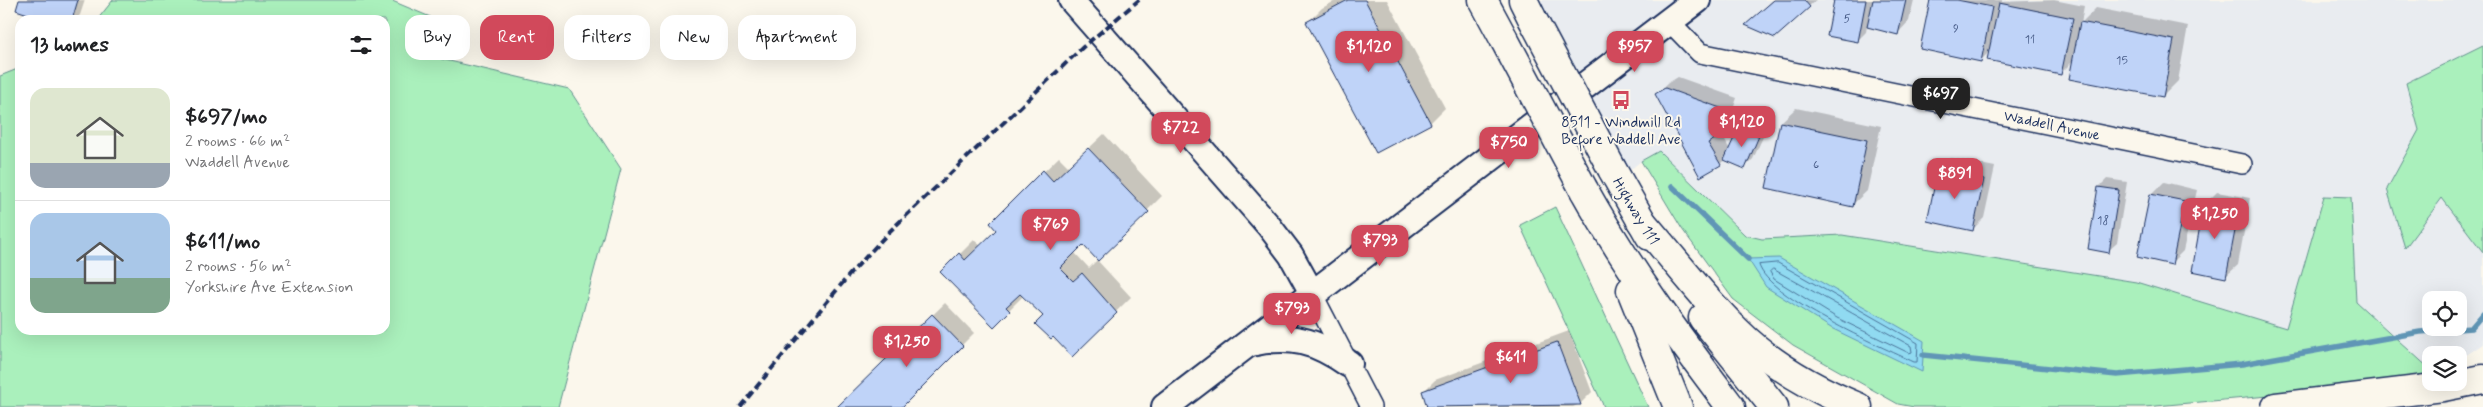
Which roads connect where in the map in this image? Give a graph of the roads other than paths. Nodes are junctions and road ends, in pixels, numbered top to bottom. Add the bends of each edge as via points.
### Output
1 (1071, 0) edge
2 (1483, 0) edge
3 (1697, 0) edge
4 (1527, 9) edge
5 (1669, 21) junction
6 (2242, 164) dead end
7 (1641, 221) junction
8 (1609, 235) junction
9 (1312, 294) junction
10 (1247, 344) junction
11 (1349, 364) junction
12 (2483, 379) edge
13 (1165, 407) edge
14 (1371, 407) edge
15 (1678, 407) edge
16 (1731, 407) edge
17 (1774, 407) edge
18 (1858, 407) edge
19 (2276, 407) edge

1 - 9 street via 1269,226 1291,255
2 - 8 highway, bridge
3 - 5 main road
4 - 7 highway, Highway 111, bridge
5 - 6 street, Waddell Avenue via 1700,53
5 - 9 main road
7 - 17 highway, Highway 111 via 1703,317
7 - 18 highway via 1736,330 1779,366
8 - 15 highway
8 - 16 highway via 1671,328
9 - 10 main road
9 - 11 street
10 - 11 main road via 1271,338 1302,341 1318,345
10 - 13 main road
11 - 14 street
12 - 19 highway via 2443,387

